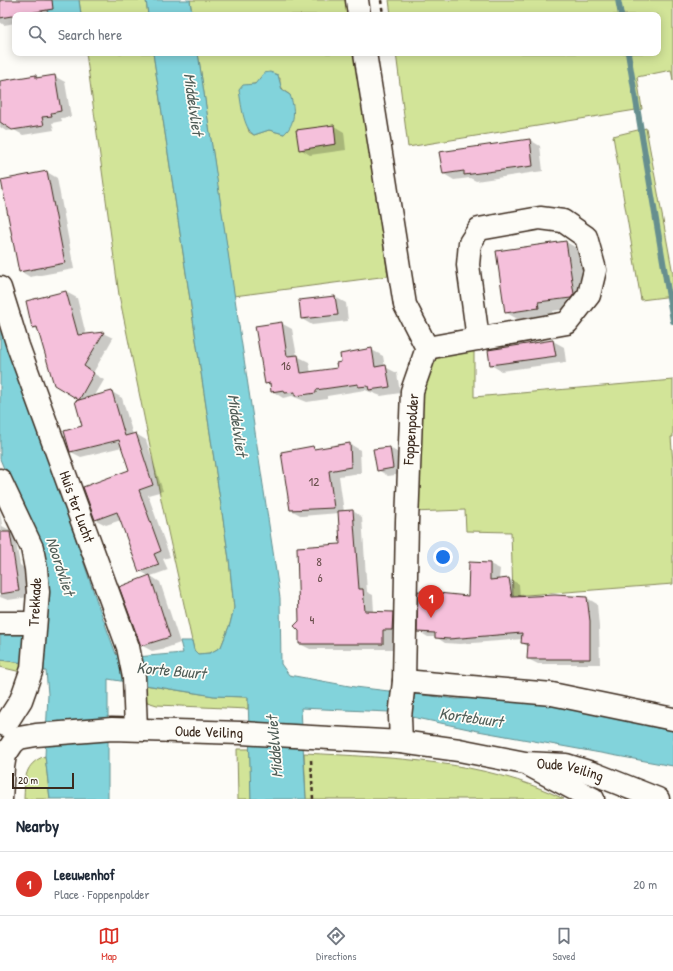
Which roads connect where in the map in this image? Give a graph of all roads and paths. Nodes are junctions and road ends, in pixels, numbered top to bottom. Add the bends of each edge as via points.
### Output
1 (357, 0) edge
2 (381, 0) edge
3 (359, 12) edge
4 (383, 12) edge
5 (365, 56) edge
6 (0, 288) edge
7 (478, 339) junction
8 (426, 348) junction
9 (0, 480) edge
10 (0, 623) edge
11 (34, 627) junction
12 (404, 684) junction
13 (673, 719) edge
14 (6, 729) edge
15 (136, 729) junction
16 (401, 742) junction
17 (311, 759) dead end
18 (525, 762) junction
19 (1, 799) edge
20 (313, 799) edge
21 (593, 799) edge
22 (658, 799) edge

1 - 3 street
2 - 4 path
5 - 8 street via 405,305
6 - 15 street, Huis ter Lucht via 18,346 128,647 134,677
7 - 7 street via 567,323 589,295 595,270 586,237 563,221 540,218 478,229 470,243 468,265
7 - 8 street
8 - 12 street, Foppenpolder via 412,391
9 - 11 street, Trekkade via 32,548 38,592
10 - 11 street
11 - 14 street, Trekkade via 32,669 21,700
12 - 13 street via 552,694
12 - 16 street, Foppenpolder via 400,717
14 - 15 street, Oude Veiling via 26,736
14 - 19 street, Trekkade
15 - 16 street, Oude Veiling
16 - 18 street, Oude Veiling
17 - 20 path
18 - 21 street, Oude Veiling
18 - 22 street, Oude Veiling via 566,766 595,774

